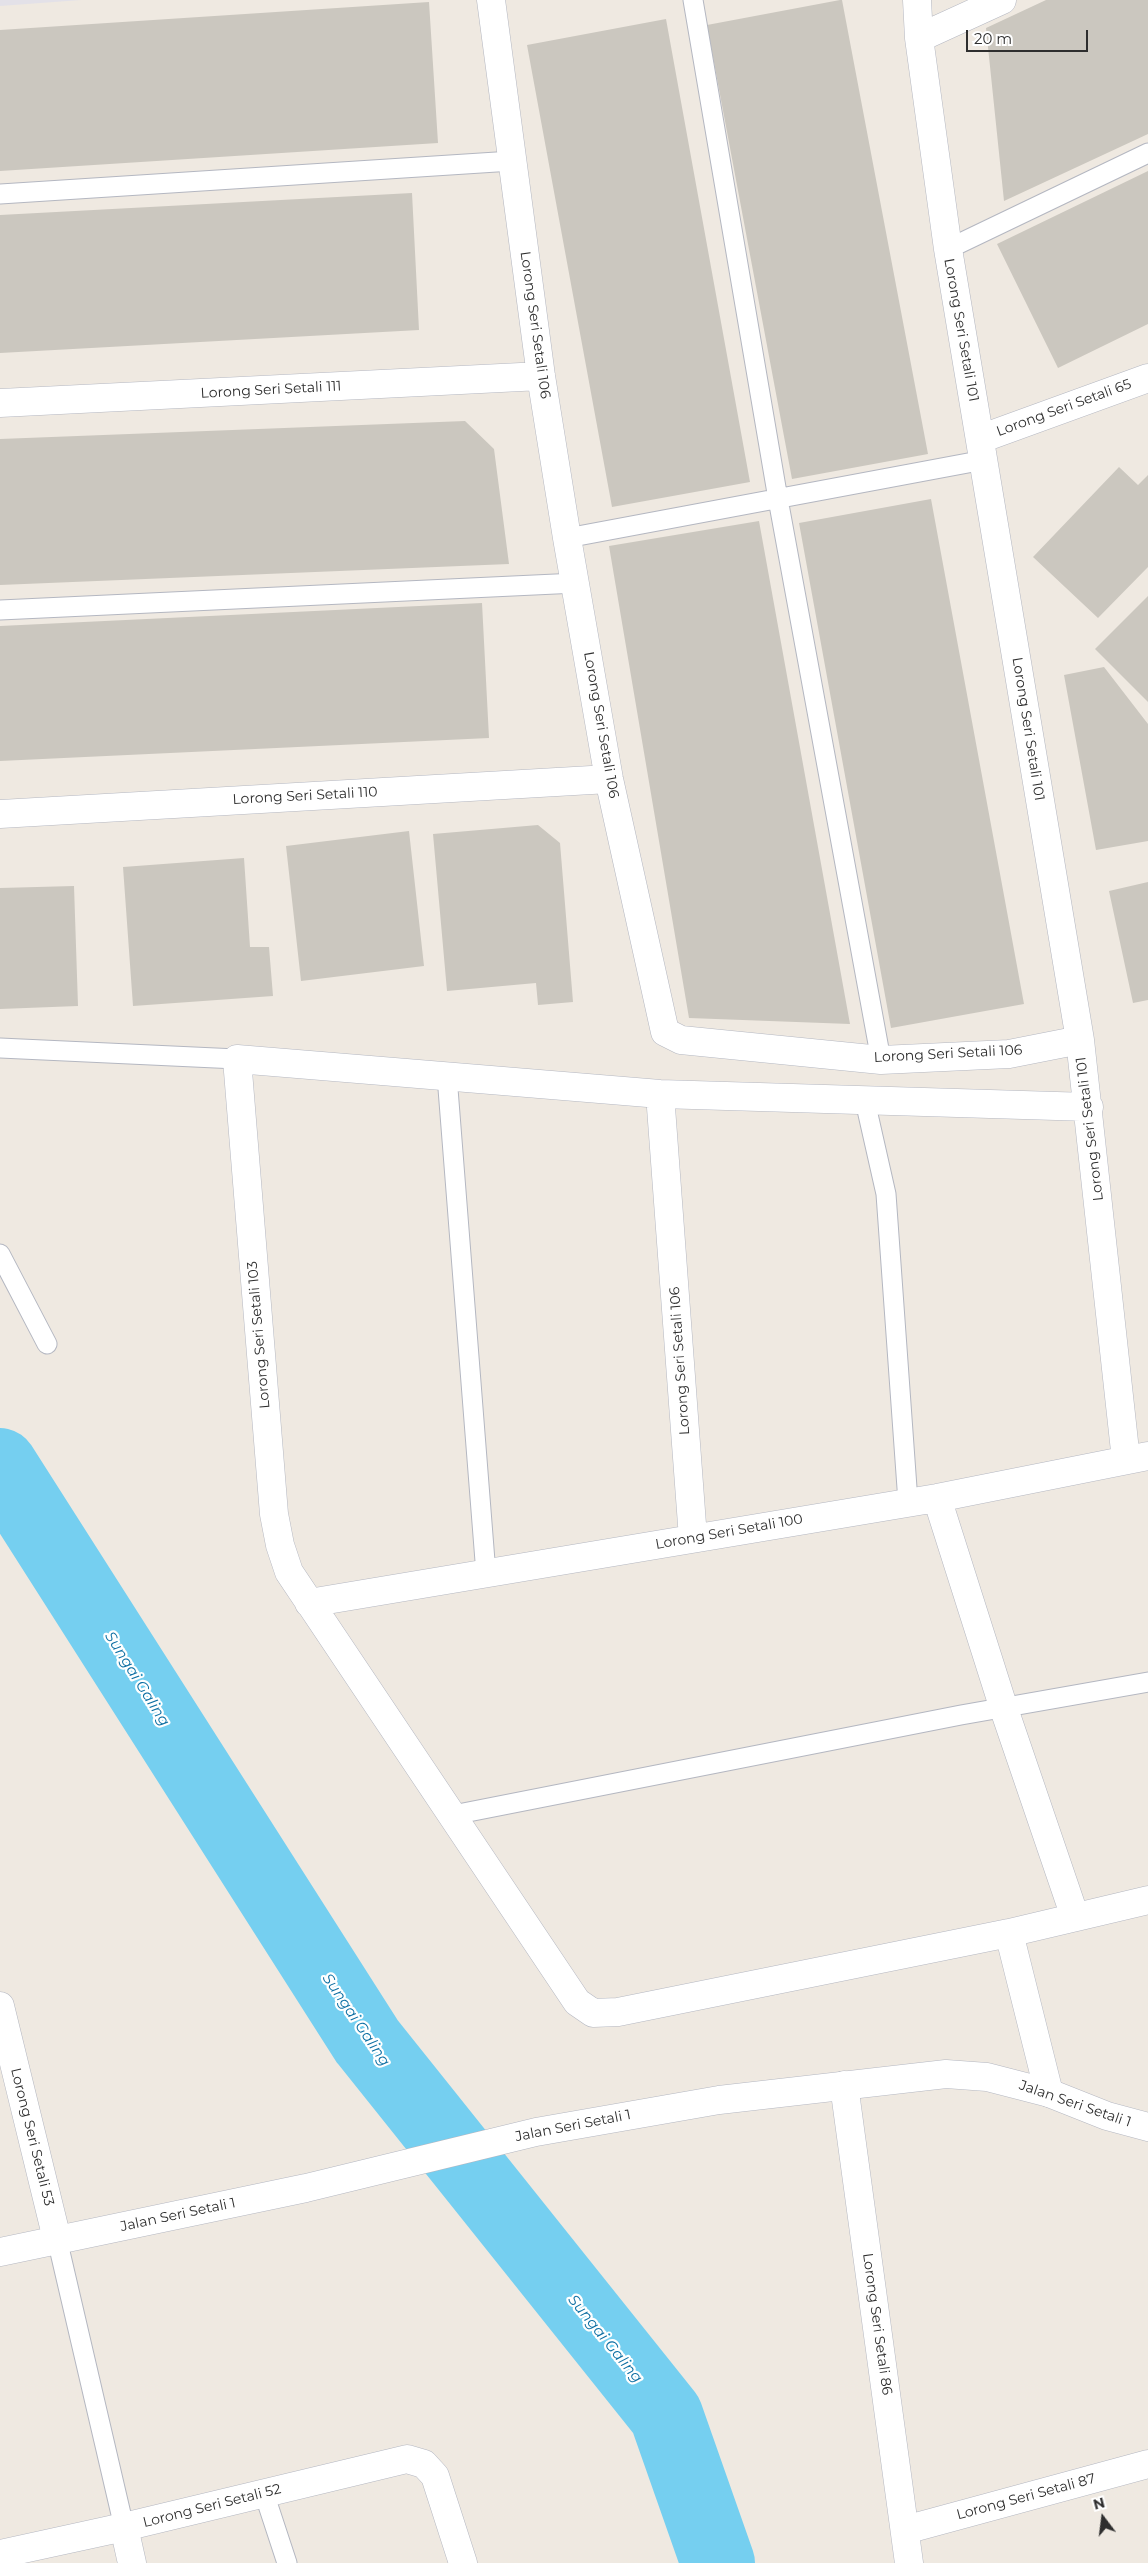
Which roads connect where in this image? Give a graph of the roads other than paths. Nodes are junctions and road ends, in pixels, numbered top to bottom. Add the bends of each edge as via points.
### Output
1 (491, 0) edge
2 (693, 0) edge
3 (917, 0) edge
4 (1002, 0) edge
5 (919, 38) junction
6 (1148, 153) edge
7 (512, 161) junction
8 (0, 194) edge
9 (948, 249) junction
10 (541, 376) junction
11 (1148, 378) edge
12 (0, 403) edge
13 (982, 450) junction
14 (778, 499) junction
15 (568, 538) junction
16 (577, 584) junction
17 (0, 610) edge
18 (609, 779) junction
19 (0, 814) edge
20 (1080, 1040) junction
21 (0, 1048) edge
22 (237, 1059) junction
23 (881, 1060) junction
24 (447, 1076) junction
25 (660, 1094) junction
26 (864, 1101) junction
27 (1089, 1107) junction
28 (0, 1254) edge
29 (47, 1344) dead end
30 (1137, 1458) edge
31 (937, 1498) junction
32 (908, 1502) junction
33 (693, 1538) junction
34 (486, 1574) junction
35 (309, 1603) junction
36 (1148, 1682) edge
37 (1004, 1708) junction
38 (453, 1815) junction
39 (1148, 1900) edge
40 (1075, 1917) junction
41 (1009, 1933) junction
42 (0, 2006) edge
43 (844, 2085) junction
44 (1049, 2093) junction
45 (1147, 2133) edge
46 (57, 2240) junction
47 (0, 2252) edge
48 (1148, 2464) edge
49 (264, 2494) junction
50 (124, 2528) junction
51 (905, 2530) junction
52 (0, 2554) edge
53 (132, 2563) edge
54 (287, 2563) edge
55 (463, 2563) edge
56 (909, 2563) edge

1 - 7 street, Lorong Seri Setali 106
2 - 14 lane
3 - 5 street, Lorong Seri Setali 101
4 - 5 street
5 - 9 street, Lorong Seri Setali 101
6 - 9 lane
7 - 8 lane
7 - 10 street, Lorong Seri Setali 106
9 - 13 street, Lorong Seri Setali 101
10 - 12 street, Lorong Seri Setali 111
10 - 15 street, Lorong Seri Setali 106
11 - 13 street, Lorong Seri Setali 65
13 - 14 lane
13 - 20 street, Lorong Seri Setali 101
14 - 15 lane
14 - 23 lane
15 - 16 street, Lorong Seri Setali 106
16 - 17 lane
16 - 18 street, Lorong Seri Setali 106
18 - 19 street, Lorong Seri Setali 110
18 - 23 street, Lorong Seri Setali 106 via 665,1032 681,1040
20 - 23 street, Lorong Seri Setali 106 via 1009,1054
20 - 27 street, Lorong Seri Setali 101
21 - 22 lane
22 - 24 street
22 - 35 street, Lorong Seri Setali 103 via 274,1514 289,1572
24 - 25 street
24 - 34 lane
25 - 26 street
25 - 33 street, Lorong Seri Setali 106
26 - 27 street
26 - 32 lane via 886,1194
27 - 30 street, Lorong Seri Setali 101
28 - 29 lane
30 - 31 street, Lorong Seri Setali 100
31 - 32 street, Lorong Seri Setali 100
31 - 37 street
32 - 33 street, Lorong Seri Setali 100
33 - 34 street, Lorong Seri Setali 100
34 - 35 street, Lorong Seri Setali 100
35 - 38 street, Lorong Seri Setali 103
36 - 37 lane
37 - 38 lane
37 - 40 street
38 - 41 street, Lorong Seri Setali 103 via 577,2002 593,2013 618,2012
39 - 40 street
40 - 41 street
41 - 44 street
42 - 46 street, Lorong Seri Setali 53
43 - 44 street, Jalan Seri Setali 1 via 946,2074 987,2077
43 - 46 street, Jalan Seri Setali 1 via 719,2100 536,2132 306,2188
43 - 51 street, Lorong Seri Setali 86
44 - 45 street, Jalan Seri Setali 1
46 - 47 street, Jalan Seri Setali 1
46 - 50 lane
48 - 51 street, Lorong Seri Setali 87
49 - 50 street, Lorong Seri Setali 52
49 - 54 lane
49 - 55 street, Lorong Seri Setali 52 via 407,2459 424,2464 435,2476
50 - 52 street, Lorong Seri Setali 52
50 - 53 street
51 - 56 street, Lorong Seri Setali 86

